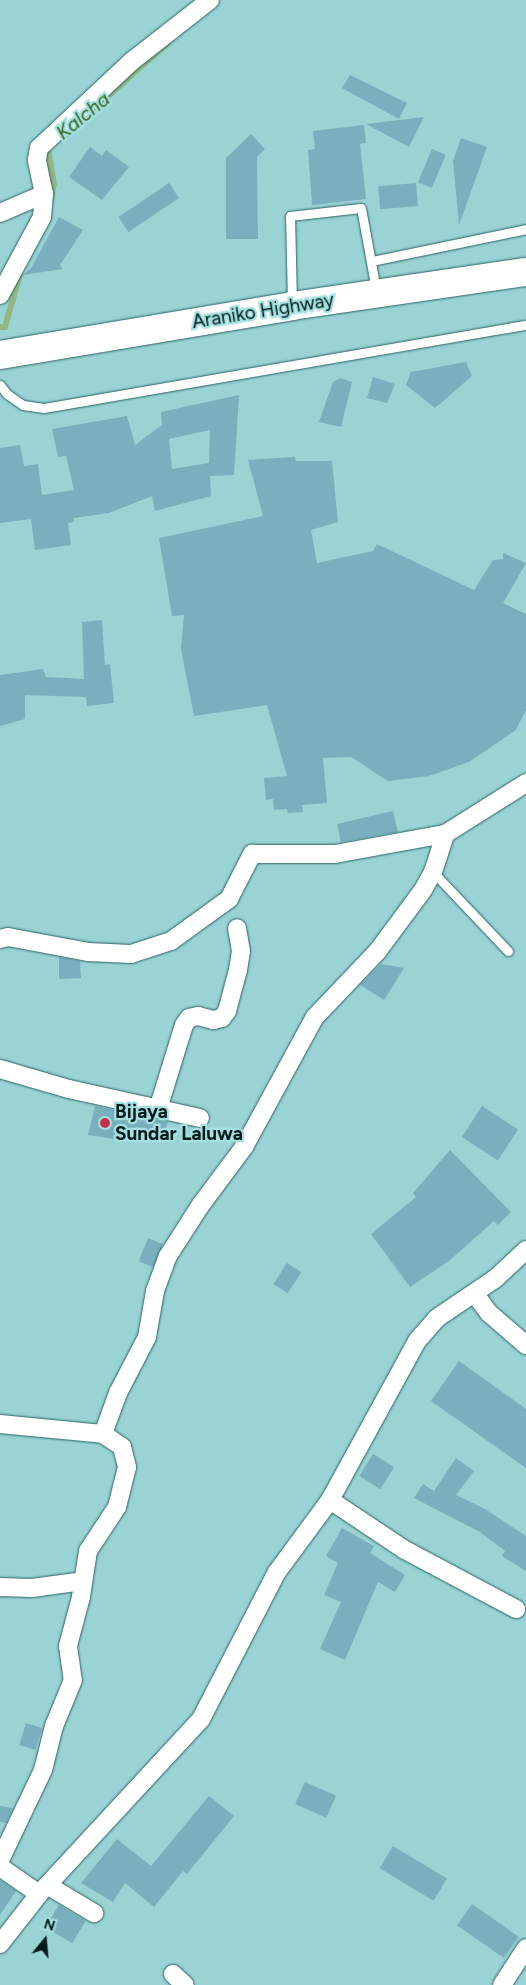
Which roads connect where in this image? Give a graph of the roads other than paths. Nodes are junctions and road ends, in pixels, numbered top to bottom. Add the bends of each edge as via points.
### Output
1 (210, 0) edge
2 (44, 194) junction
3 (0, 213) edge
4 (526, 228) edge
5 (372, 260) junction
6 (526, 272) edge
7 (376, 293) junction
8 (0, 295) edge
9 (292, 306) junction
10 (526, 325) edge
11 (0, 355) edge
12 (0, 385) edge
13 (526, 783) edge
14 (445, 834) junction
15 (434, 872) junction
16 (236, 928) dead end
17 (0, 939) edge
18 (508, 951) dead end
19 (0, 1069) edge
20 (158, 1108) junction
21 (200, 1118) dead end
22 (526, 1250) edge
23 (475, 1294) junction
24 (526, 1345) edge
25 (0, 1424) edge
26 (103, 1434) junction
27 (330, 1500) junction
28 (84, 1581) junction
29 (0, 1587) edge
30 (516, 1609) dead end
31 (0, 1860) edge
32 (0, 1867) edge
33 (43, 1889) junction
34 (94, 1913) dead end
35 (0, 1944) edge
36 (526, 1948) edge
37 (502, 1985) edge

1 - 2 street via 132,61 45,140 36,160
2 - 3 street
2 - 8 street via 42,217
4 - 5 lane
5 - 7 lane
5 - 9 lane via 361,208 290,216
6 - 7 highway, Araniko Highway
7 - 9 highway, Araniko Highway
9 - 11 highway, Araniko Highway
10 - 12 lane via 44,408 23,405
13 - 14 street
14 - 15 street
14 - 17 street via 335,854 252,854 229,899 171,942 131,954 88,952 8,937
15 - 18 lane
15 - 26 street via 377,952 315,1016 244,1147 168,1256 155,1291 146,1337 118,1393
16 - 20 street via 241,951 227,1011 222,1018 213,1020 198,1016 189,1018 184,1025
19 - 20 street via 69,1089
20 - 21 street
22 - 23 street
23 - 24 street via 489,1313
23 - 27 street via 437,1318 417,1341
25 - 26 street
26 - 28 street via 122,1447 127,1467 117,1507 88,1551
27 - 30 street via 405,1550
27 - 33 street via 277,1572 201,1719
28 - 29 street via 32,1588
28 - 31 street via 68,1646 73,1680 60,1708 39,1778
32 - 33 street via 5,1873
33 - 34 street
33 - 35 street
36 - 37 street

